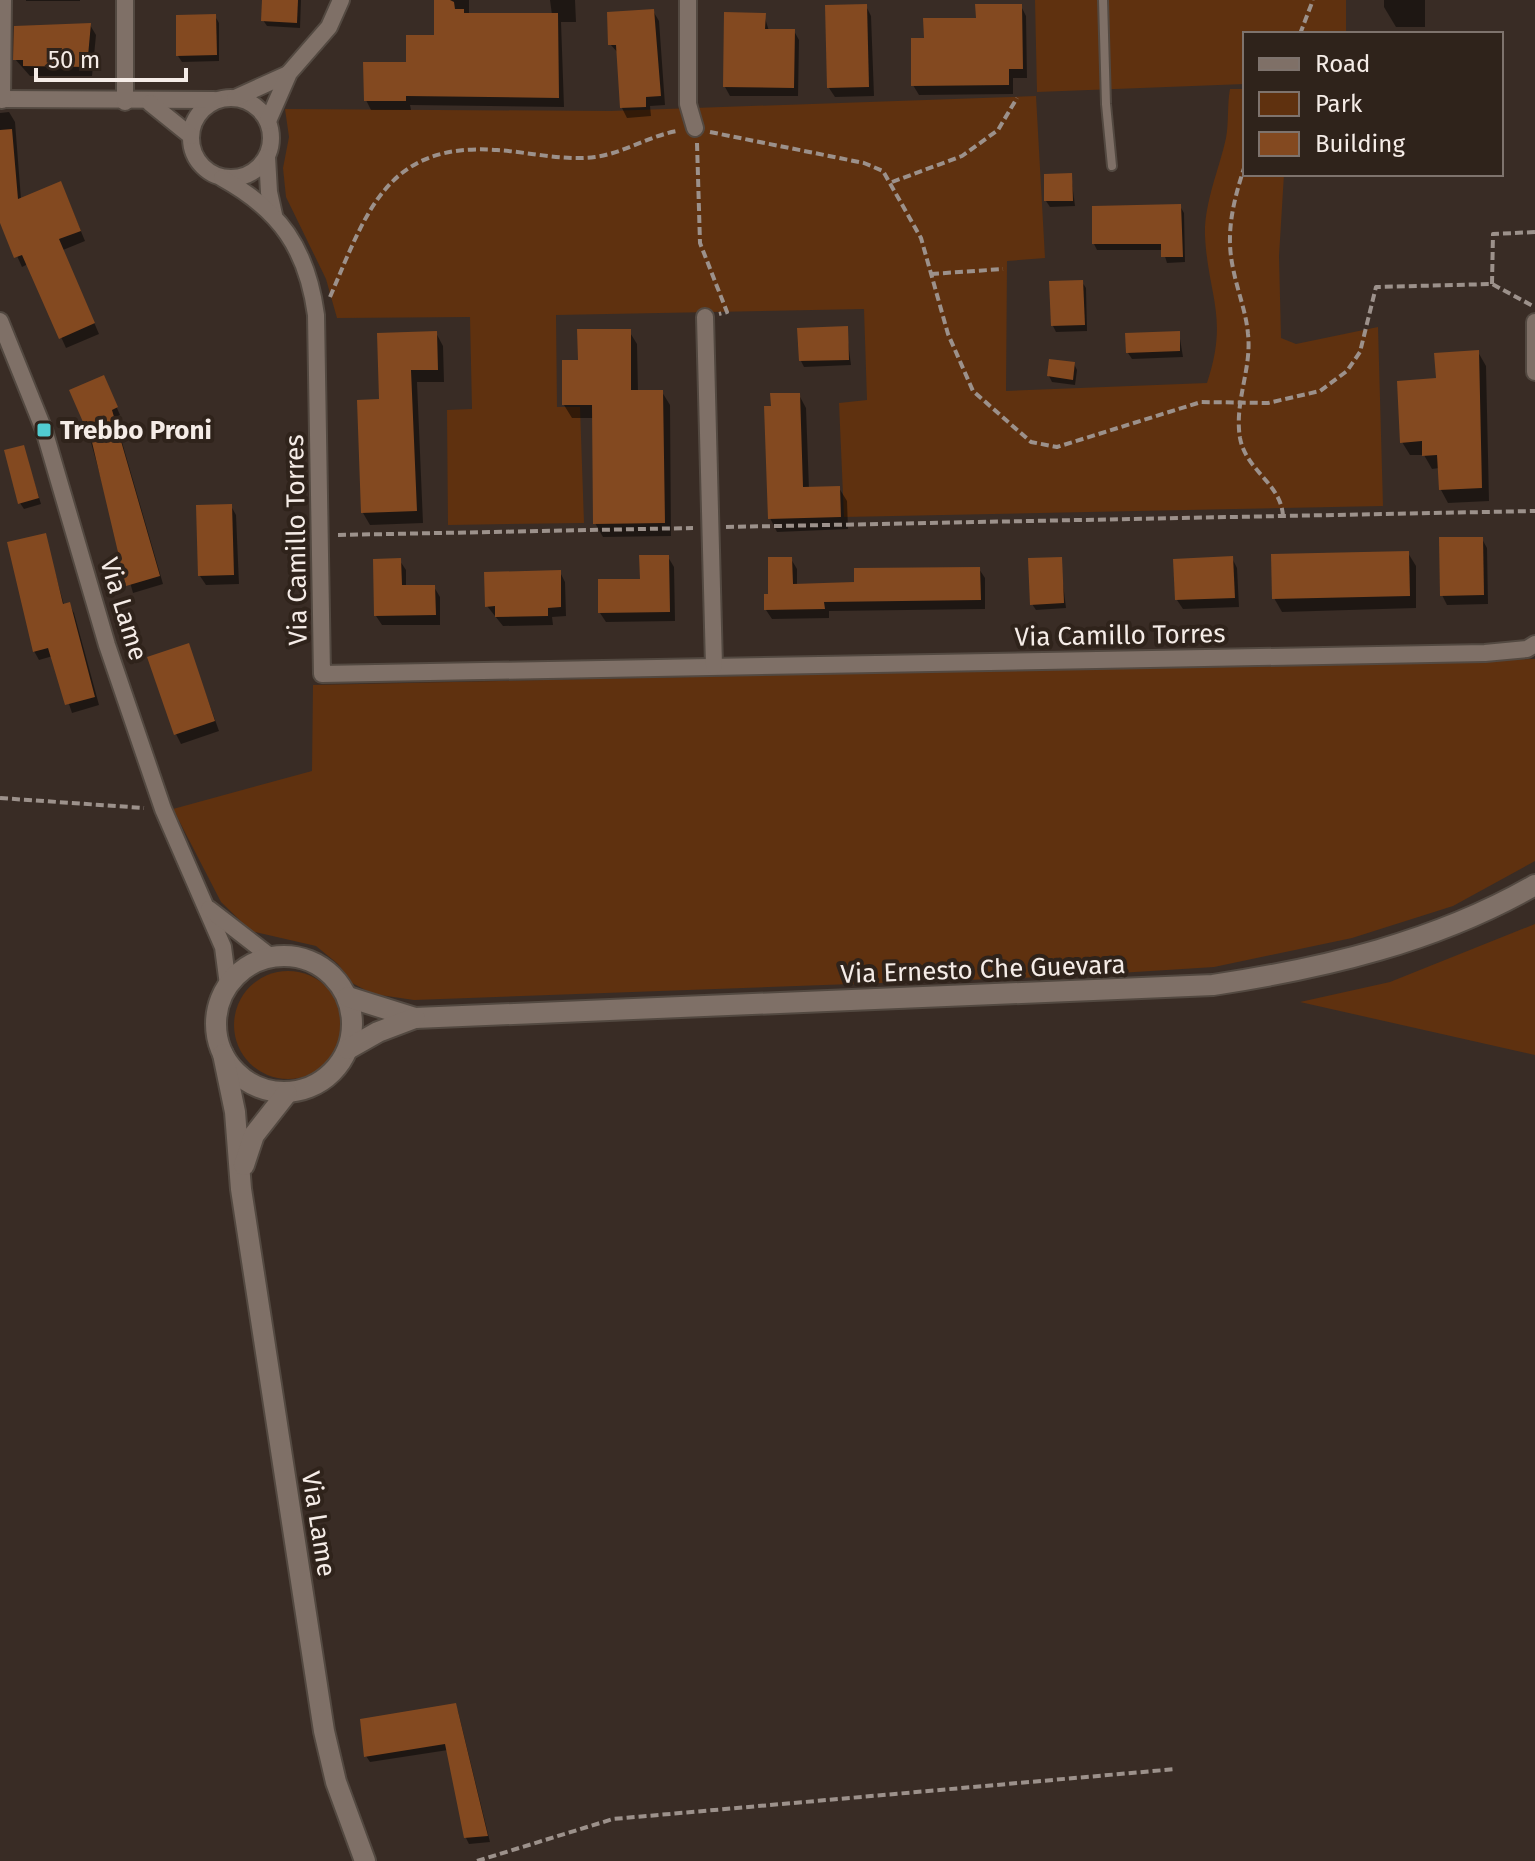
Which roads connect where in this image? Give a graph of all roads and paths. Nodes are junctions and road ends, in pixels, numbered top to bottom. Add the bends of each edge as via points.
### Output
1 (3, 0) edge
2 (125, 0) edge
3 (341, 0) edge
4 (688, 0) edge
5 (1103, 0) edge
6 (1313, 0) edge
7 (1301, 32) edge
8 (289, 73) junction
9 (235, 98) junction
10 (1017, 98) dead end
11 (1, 100) edge
12 (217, 100) junction
13 (125, 102) junction
14 (150, 103) junction
15 (268, 121) junction
16 (695, 128) junction
17 (191, 136) junction
18 (267, 157) junction
19 (1112, 166) dead end
20 (1243, 172) edge
21 (222, 178) junction
22 (892, 182) junction
23 (274, 215) junction
24 (1535, 232) edge
25 (1003, 269) dead end
26 (931, 274) junction
27 (1492, 284) junction
28 (1535, 307) edge
29 (316, 315) junction
30 (705, 317) joint
31 (0, 321) edge
32 (1535, 322) edge
33 (1535, 372) edge
34 (1238, 400) junction
35 (1535, 511) edge
36 (1283, 516) junction
37 (711, 528) junction
38 (320, 536) junction
39 (1531, 646) edge
40 (714, 666) junction
41 (0, 798) edge
42 (163, 809) junction
43 (1535, 885) edge
44 (208, 909) junction
45 (271, 957) junction
46 (228, 985) junction
47 (348, 997) junction
48 (415, 1018) junction
49 (348, 1049) junction
50 (223, 1054) junction
51 (287, 1093) junction
52 (241, 1189) junction
53 (1176, 1769) dead end
54 (365, 1861) edge
55 (477, 1861) edge

1 - 11 street
2 - 13 street
3 - 8 street via 329,27
4 - 16 street via 688,104
5 - 19 lane
6 - 7 path
8 - 9 street
8 - 15 street
9 - 12 street
9 - 15 street via 260,110
10 - 22 path via 998,130 962,156
11 - 13 street
12 - 14 street
12 - 17 street via 199,114
13 - 14 street
14 - 17 street
15 - 18 street
16 - 22 path via 864,163 883,171
16 - 29 path via 594,158 494,149 452,150 417,161 387,183
16 - 30 path via 700,243 727,312
17 - 21 street via 202,167
18 - 21 street via 248,175
18 - 23 street, Via Camillo Torres
20 - 34 path via 1231,212 1229,245 1248,335
21 - 23 street, Via Camillo Torres
22 - 26 path via 921,238
23 - 29 street, Via Camillo Torres via 311,281
24 - 27 path via 1493,234
25 - 26 path
26 - 34 path via 948,334 973,391 1031,442 1057,447 1158,413
27 - 28 path
27 - 34 path via 1376,287 1369,327 1347,371 1320,391 1296,399
29 - 38 street, Via Camillo Torres
30 - 37 street
31 - 42 street, Via Lame via 44,430 107,645
32 - 33 street
34 - 36 path via 1240,439 1247,458 1282,500
35 - 36 path
36 - 37 path
37 - 38 path
37 - 40 street
38 - 40 street, Via Camillo Torres via 322,674
39 - 40 street, Via Camillo Torres
41 - 42 path
42 - 44 street, Via Lame
43 - 48 street, Via Ernesto Che Guevara via 1486,913 1410,941 1281,975 1213,985
44 - 45 street, Via Lame
44 - 46 street, Via Lame via 228,964
45 - 46 street via 247,966
45 - 47 street via 300,957 322,966
46 - 50 street via 216,1015
47 - 48 street, Via Ernesto Che Guevara
47 - 49 street via 353,1026
48 - 49 street, Via Ernesto Che Guevara
49 - 51 street via 328,1077
50 - 51 street via 252,1084
50 - 52 street, Via Lame via 235,1112
51 - 52 street, Via Lame via 254,1135
52 - 54 street, Via Lame via 324,1731
53 - 55 path via 613,1819

